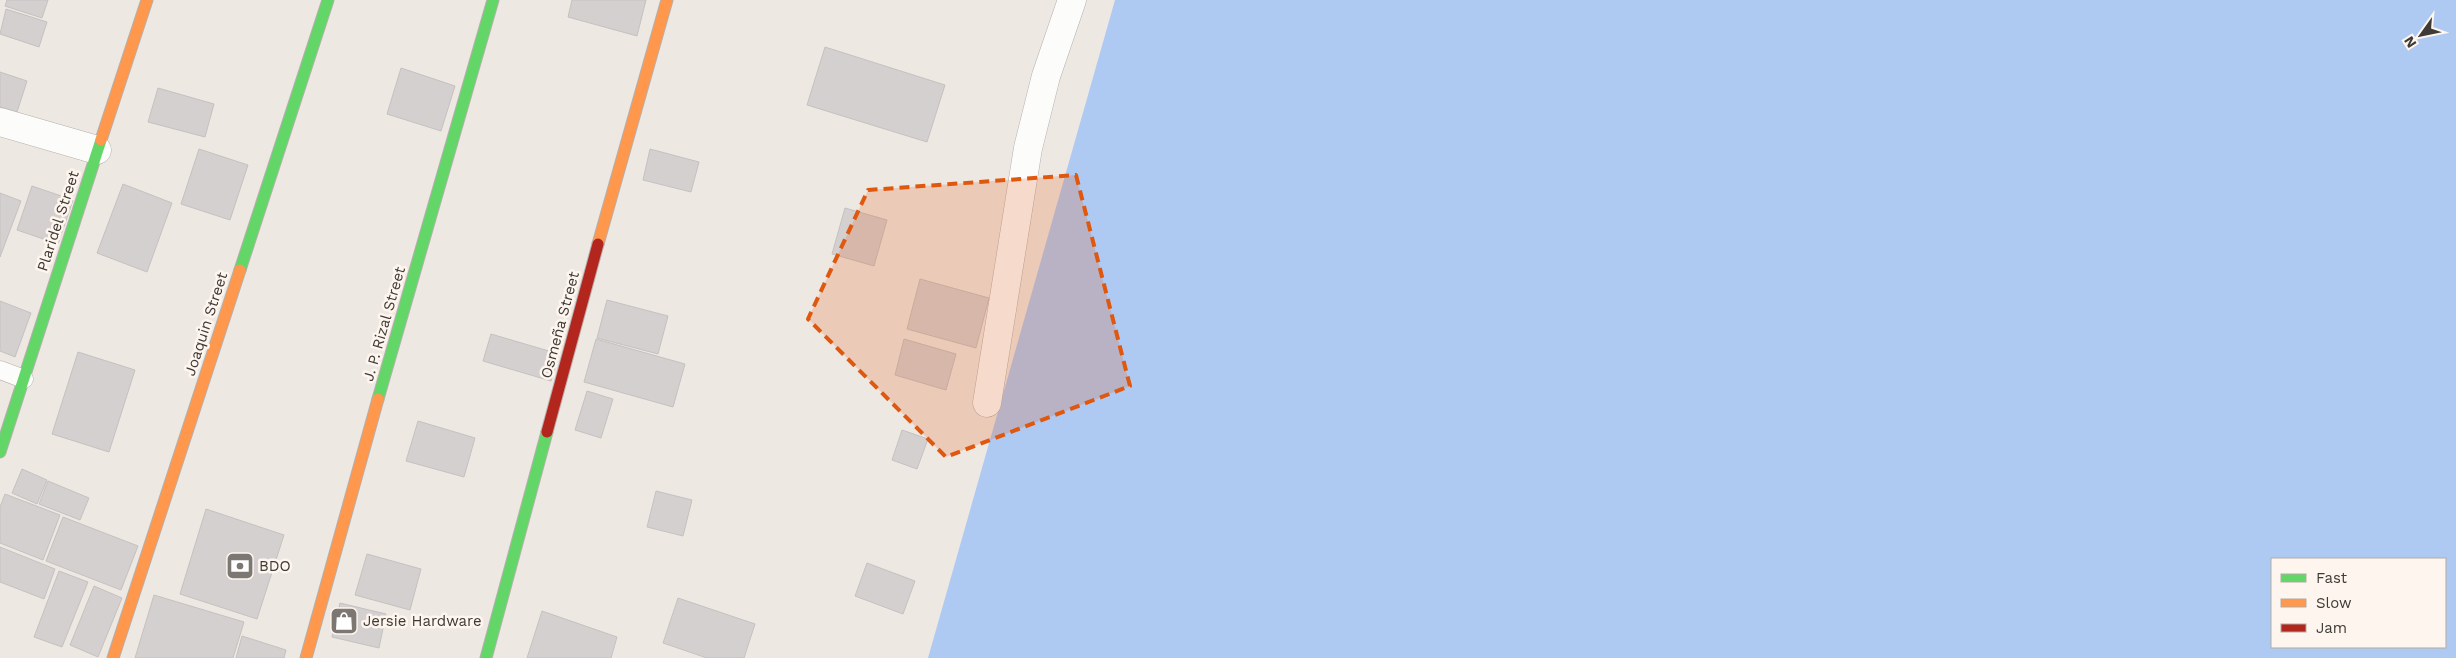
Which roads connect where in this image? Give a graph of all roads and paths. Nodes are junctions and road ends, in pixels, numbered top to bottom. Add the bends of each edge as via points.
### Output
1 (147, 0) edge
2 (328, 0) edge
3 (493, 0) edge
4 (667, 0) edge
5 (1072, 0) edge
6 (0, 122) edge
7 (97, 150) junction
8 (0, 370) edge
9 (24, 378) junction
10 (987, 403) dead end
11 (0, 452) edge
12 (113, 658) edge
13 (306, 658) edge
14 (486, 658) edge

1 - 7 street, Plaridel Street
2 - 12 street, Joaquin Street
3 - 13 street, J. P. Rizal Street
4 - 14 street, Osmeña Street
5 - 10 street via 1046,76 1028,148
6 - 7 street
7 - 9 street, Plaridel Street
8 - 9 lane
9 - 11 street, Plaridel Street

